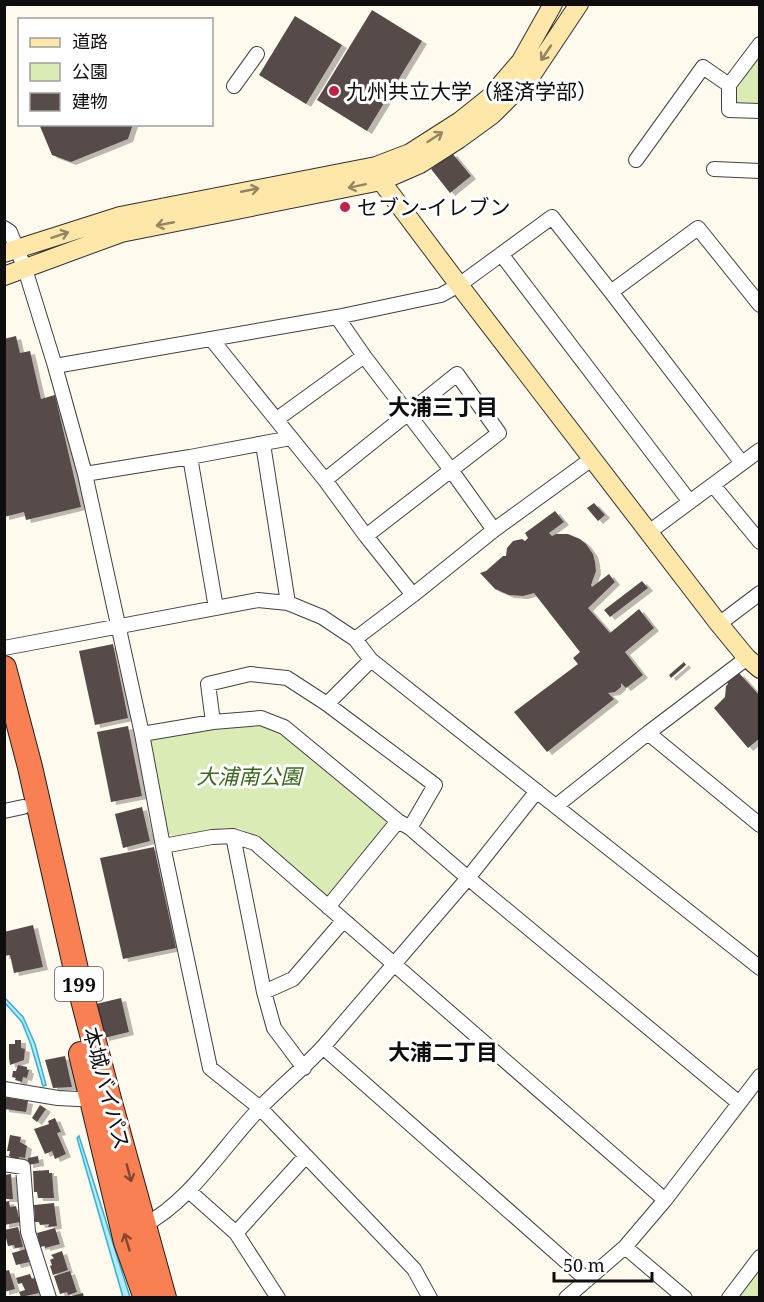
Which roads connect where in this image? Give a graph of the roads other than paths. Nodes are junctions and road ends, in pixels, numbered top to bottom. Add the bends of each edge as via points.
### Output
1 (553, 4) edge
2 (579, 4) edge
3 (759, 44) edge
4 (257, 54) dead end
5 (729, 85) junction
6 (234, 86) dead end
7 (759, 111) edge
8 (636, 160) dead end
9 (714, 169) dead end
10 (759, 171) edge
11 (378, 173) junction
12 (4, 228) edge
13 (10, 251) edge
14 (501, 254) junction
15 (25, 269) junction
16 (4, 276) edge
17 (459, 285) junction
18 (611, 292) junction
19 (759, 305) edge
20 (337, 317) junction
21 (212, 340) junction
22 (364, 356) junction
23 (55, 366) junction
24 (408, 413) junction
25 (277, 420) junction
26 (291, 438) junction
27 (263, 444) junction
28 (759, 450) edge
29 (190, 457) junction
30 (593, 458) junction
31 (742, 463) junction
32 (451, 470) junction
33 (85, 474) junction
34 (325, 480) junction
35 (713, 485) junction
36 (690, 502) junction
37 (494, 530) junction
38 (650, 532) junction
39 (366, 536) junction
40 (759, 542) edge
41 (759, 592) edge
42 (413, 595) junction
43 (288, 603) junction
44 (216, 608) junction
45 (719, 624) junction
46 (118, 626) junction
47 (355, 639) junction
48 (4, 648) edge
49 (371, 660) junction
50 (753, 663) edge
51 (4, 668) edge
52 (327, 704) junction
53 (213, 722) junction
54 (4, 728) edge
55 (648, 733) junction
56 (142, 734) junction
57 (537, 791) junction
58 (556, 806) junction
59 (14, 809) edge
60 (404, 825) junction
61 (759, 825) edge
62 (233, 836) junction
63 (163, 846) junction
64 (468, 878) junction
65 (328, 907) junction
66 (343, 921) junction
67 (393, 965) junction
68 (759, 968) edge
69 (264, 992) junction
70 (323, 1047) junction
71 (304, 1068) junction
72 (759, 1076) edge
73 (4, 1089) edge
74 (100, 1100) junction
75 (740, 1103) junction
76 (260, 1108) junction
77 (306, 1156) junction
78 (4, 1164) edge
79 (189, 1191) junction
80 (665, 1200) junction
81 (144, 1225) junction
82 (236, 1233) junction
83 (625, 1247) junction
84 (759, 1257) edge
85 (587, 1280) junction
86 (50, 1298) edge
87 (146, 1298) edge
88 (164, 1298) edge
89 (278, 1298) edge
90 (430, 1298) edge
91 (566, 1298) edge
92 (685, 1298) edge
93 (729, 1298) edge

11 -> 1 street via 460,121 490,96 521,61
2 -> 11 street via 531,76 492,115 420,164
3 - 5 street
4 - 6 street
5 - 7 street via 729,110
5 - 8 street via 703,67
9 - 10 street
13 -> 11 street via 120,216
11 -> 15 street via 121,233
11 - 17 street
12 - 13 street via 10,232
13 - 15 street
14 - 17 street
14 - 18 street via 552,217
14 - 36 street
15 - 16 street
15 - 23 street
17 - 20 street via 441,295
17 - 30 street
18 - 19 street via 698,228
18 - 31 street
20 - 21 street
20 - 22 street
21 - 23 street
21 - 25 street
22 - 24 street
22 - 25 street
23 - 33 street
24 - 32 street
24 - 32 street via 457,374 499,433
24 - 34 street
25 - 26 street
26 - 27 street
26 - 34 street
27 - 29 street
27 - 43 street
28 - 31 street
29 - 33 street
29 - 44 street
30 - 37 street
30 - 38 street
31 - 35 street
32 - 37 street
32 - 39 street
33 - 46 street
34 - 39 street
35 - 36 street
35 - 40 street
36 - 38 street
37 - 42 street
38 - 45 street
39 - 42 street
41 - 45 street
42 - 47 street
43 - 44 street via 258,600
43 - 47 street via 322,616
44 - 46 street
45 - 50 street
46 - 48 street
46 - 56 street
47 - 49 street
49 - 52 street
49 - 57 street
50 - 55 street
51 - 74 highway, 本城バイパス / 199 via 82,996
52 - 53 street via 287,678 250,674 208,684
52 - 60 street via 435,785
53 - 56 street
53 - 60 street via 261,718 284,727
54 - 59 highway, 本城バイパス / 199
55 - 58 street
55 - 61 street
56 - 63 street
57 - 58 street
57 - 64 street
58 - 68 street
59 - 74 highway, 本城バイパス / 199
60 - 64 street
60 - 65 street
62 - 63 street
62 - 65 street via 255,843
62 - 69 street
63 - 76 street via 210,1068
64 - 67 street
64 - 75 street
65 - 66 street
66 - 67 street
66 - 69 street via 293,979
67 - 70 street
67 - 80 street
69 - 71 street via 274,1029
70 - 71 street
70 - 85 street
71 - 76 street
72 - 75 street
73 - 74 street
74 -> 81 highway, 本城バイパス / 199
87 -> 74 highway, 本城バイパス / 199 via 126,1242
75 - 80 street
76 - 77 street
76 - 79 street
77 - 82 street
77 - 90 street via 414,1269
78 - 86 street via 23,1167 27,1232
79 - 81 street
79 - 82 street
80 - 83 street
81 - 88 highway, 本城バイパス / 199
82 - 89 street
83 - 85 street
83 - 92 street
84 - 93 street
85 - 91 street

